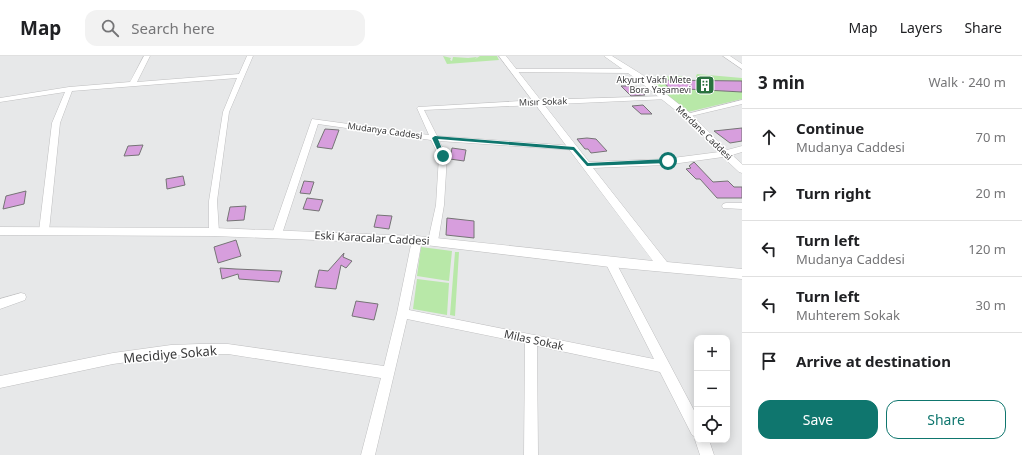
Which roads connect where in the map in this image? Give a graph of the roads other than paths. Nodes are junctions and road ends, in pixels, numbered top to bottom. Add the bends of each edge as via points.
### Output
1 (147, 56) edge
2 (250, 56) edge
3 (502, 56) edge
4 (607, 56) edge
5 (726, 56) edge
6 (742, 67) edge
7 (514, 71) junction
8 (630, 71) junction
9 (242, 76) junction
10 (133, 83) junction
11 (69, 89) junction
12 (666, 98) junction
13 (0, 100) edge
14 (538, 102) junction
15 (742, 102) edge
16 (687, 115) junction
17 (435, 138) junction
18 (574, 148) junction
19 (742, 149) edge
20 (726, 154) junction
21 (587, 164) junction
22 (742, 170) edge
23 (726, 206) dead end
24 (742, 206) edge
25 (0, 231) edge
26 (44, 231) junction
27 (214, 232) junction
28 (277, 234) junction
29 (416, 240) junction
30 (433, 241) junction
31 (610, 262) junction
32 (664, 268) junction
33 (740, 276) edge
34 (21, 297) dead end
35 (0, 304) edge
36 (403, 313) junction
37 (531, 339) junction
38 (664, 367) junction
39 (388, 373) junction
40 (0, 382) edge
41 (694, 424) edge
42 (703, 443) edge
43 (368, 455) edge
44 (531, 455) edge
45 (707, 455) edge

1 - 10 street
2 - 9 street
3 - 7 street
4 - 8 street, Merdane Caddesi
5 - 6 street
7 - 8 street
7 - 14 street
8 - 12 street, Merdane Caddesi
9 - 10 street
9 - 27 street via 226,112 213,201
10 - 11 street
11 - 13 street
11 - 26 street via 56,123
12 - 14 street, Mısır Sokak
12 - 16 street, Merdane Caddesi
14 - 17 street, Mısır Sokak via 420,108
14 - 18 street
15 - 16 street
16 - 20 street, Merdane Caddesi
17 - 18 street, Mudanya Caddesi
17 - 28 street, Mudanya Caddesi via 314,121
17 - 30 street via 443,156 443,163 440,205
18 - 21 street
19 - 20 street
20 - 21 street via 668,161
20 - 22 street, Merdane Caddesi
21 - 32 street
23 - 24 street
25 - 26 street, Eski Karacalar Caddesi
26 - 27 street, Eski Karacalar Caddesi
27 - 28 street, Eski Karacalar Caddesi
28 - 29 street, Eski Karacalar Caddesi
29 - 30 street, Eski Karacalar Caddesi
29 - 36 street
30 - 31 street, Eski Karacalar Caddesi
31 - 32 street, Eski Karacalar Caddesi
31 - 38 street
32 - 33 street, Eski Karacalar Caddesi
34 - 35 street
36 - 37 street, Milas Sokak
36 - 39 street
37 - 38 street, Milas Sokak
37 - 44 street
38 - 41 street
39 - 40 street, Mecidiye Sokak via 209,348 106,360
39 - 43 street
42 - 45 street

